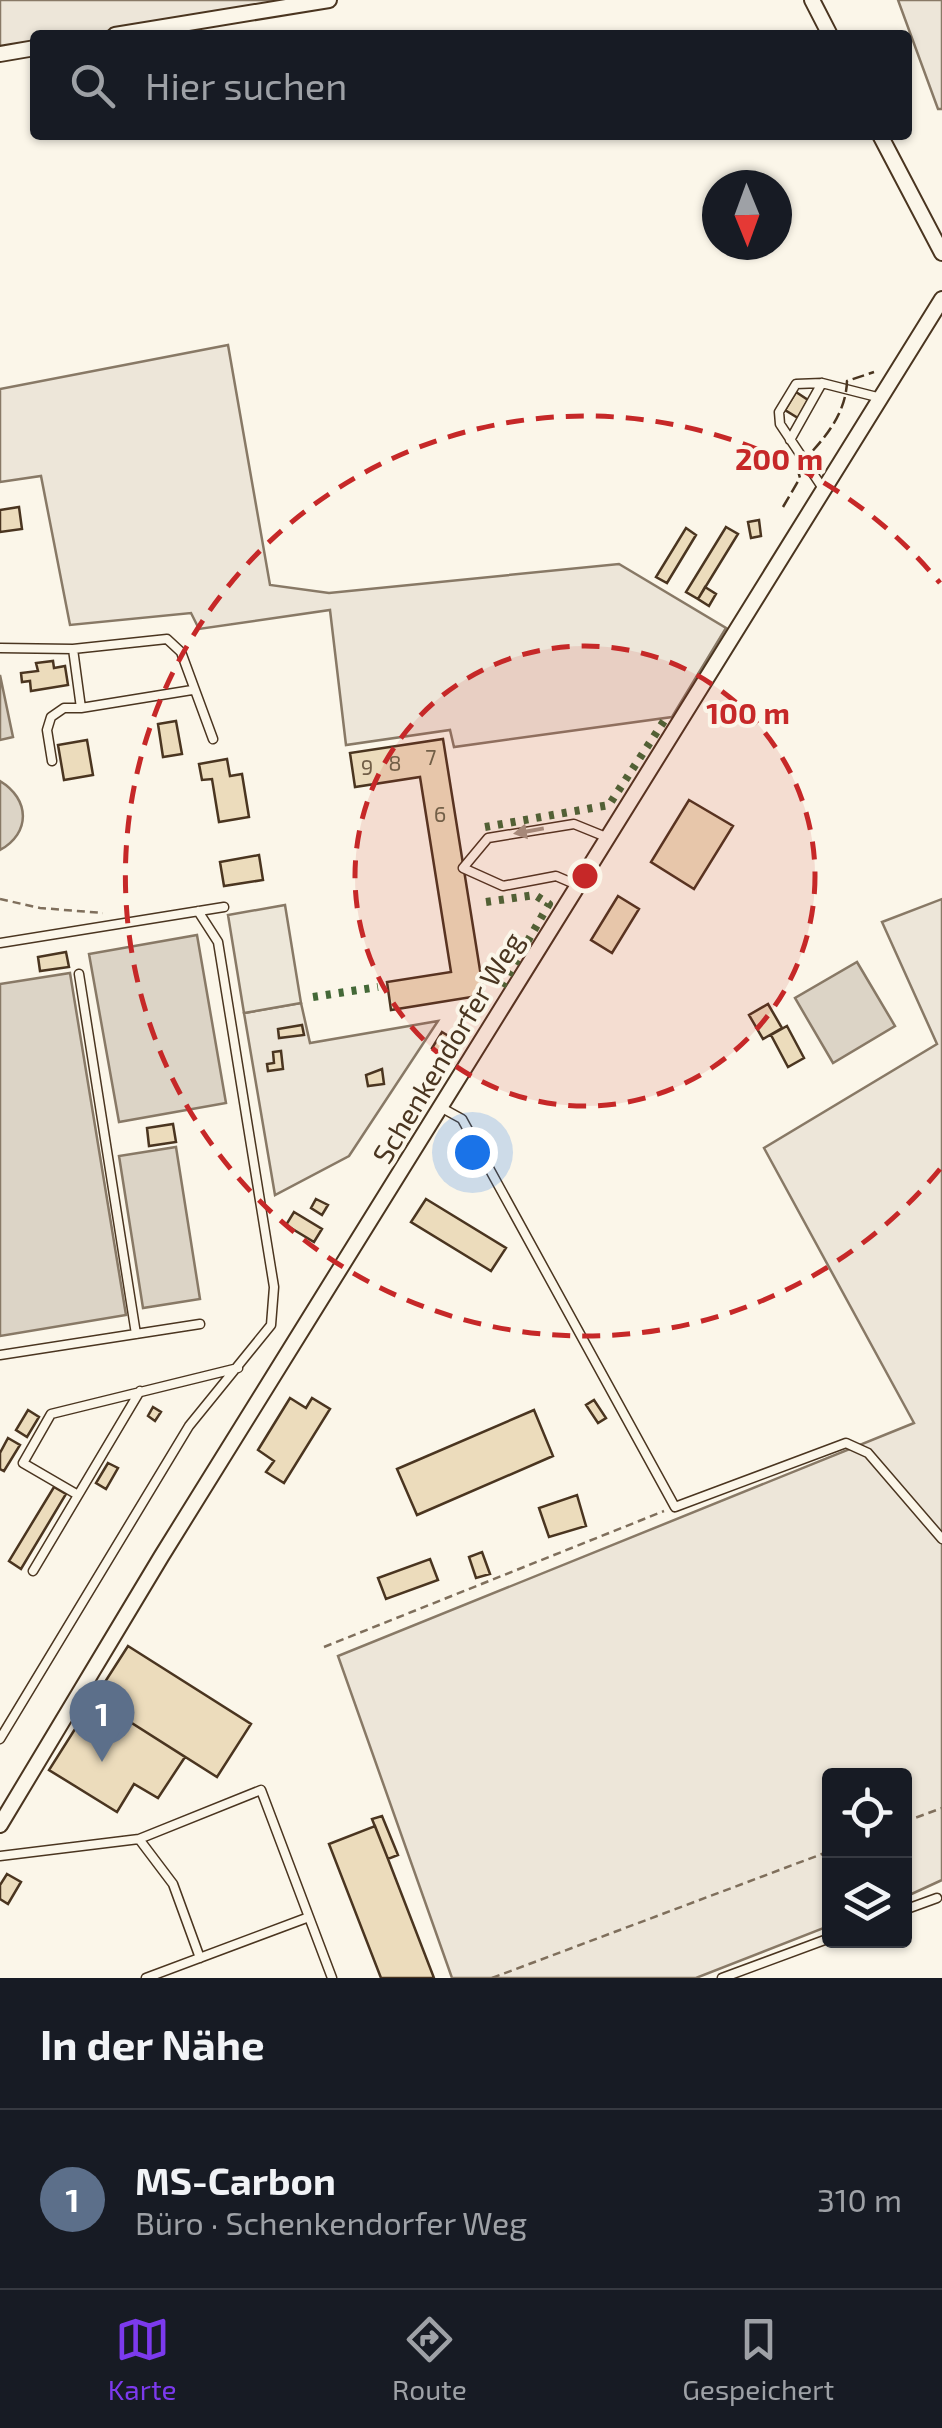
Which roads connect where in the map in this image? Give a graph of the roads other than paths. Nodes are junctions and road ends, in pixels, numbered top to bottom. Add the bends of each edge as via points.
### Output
1 (329, 0) edge
2 (812, 0) edge
3 (146, 30) edge
4 (827, 30) edge
5 (30, 49) edge
6 (0, 54) edge
7 (883, 140) edge
8 (942, 254) edge
9 (942, 299) edge
10 (822, 383) junction
11 (877, 397) junction
12 (790, 440) junction
13 (822, 487) junction
14 (0, 648) edge
15 (72, 648) junction
16 (192, 690) junction
17 (81, 708) junction
18 (213, 739) dead end
19 (52, 761) dead end
20 (606, 837) junction
21 (577, 885) junction
22 (224, 906) dead end
23 (198, 911) junction
24 (0, 943) edge
25 (78, 974) dead end
26 (442, 1108) junction
27 (200, 1324) dead end
28 (136, 1334) junction
29 (0, 1355) edge
30 (238, 1368) junction
31 (140, 1391) junction
32 (78, 1496) junction
33 (942, 1539) edge
34 (33, 1571) dead end
35 (0, 1739) edge
36 (0, 1826) edge
37 (139, 1839) junction
38 (0, 1856) edge
39 (937, 1898) dead end
40 (912, 1907) edge
41 (309, 1916) junction
42 (822, 1941) edge
43 (200, 1958) junction
44 (173, 1968) junction
45 (146, 1978) edge
46 (176, 1978) edge
47 (332, 1978) edge
48 (722, 1978) edge

1 - 3 street
2 - 4 street
5 - 6 street
7 - 8 street
9 - 11 street, Schenkendorfer Weg
10 - 11 lane
10 - 12 lane
10 - 12 lane via 796,384 780,412
11 - 13 street, Schenkendorfer Weg
12 - 13 lane
13 - 20 street, Schenkendorfer Weg
14 - 15 lane
15 - 16 lane via 168,639 181,652
15 - 17 lane
16 - 17 lane
16 - 18 lane
17 - 19 lane via 51,716
20 - 21 street, Schenkendorfer Weg
20 -> 21 lane via 574,824 488,838 463,868 503,886 556,876
21 - 26 street, Schenkendorfer Weg
22 - 23 lane
23 - 24 lane
23 - 30 lane via 218,942 274,1286 271,1325
25 - 28 lane
26 - 33 lane via 462,1119 675,1506 846,1443 868,1453
26 - 36 street, Schenkendorfer Weg via 160,1556
27 - 28 lane
28 - 29 lane
30 - 31 lane
30 - 35 lane via 188,1426
31 - 32 lane
31 - 32 lane via 51,1414 23,1463
32 - 34 lane
37 - 38 lane
37 - 41 lane via 261,1790
37 - 43 lane via 173,1884
39 - 40 lane
41 - 43 lane
41 - 47 lane
42 - 48 lane
43 - 44 lane
44 - 45 lane
44 - 46 lane

